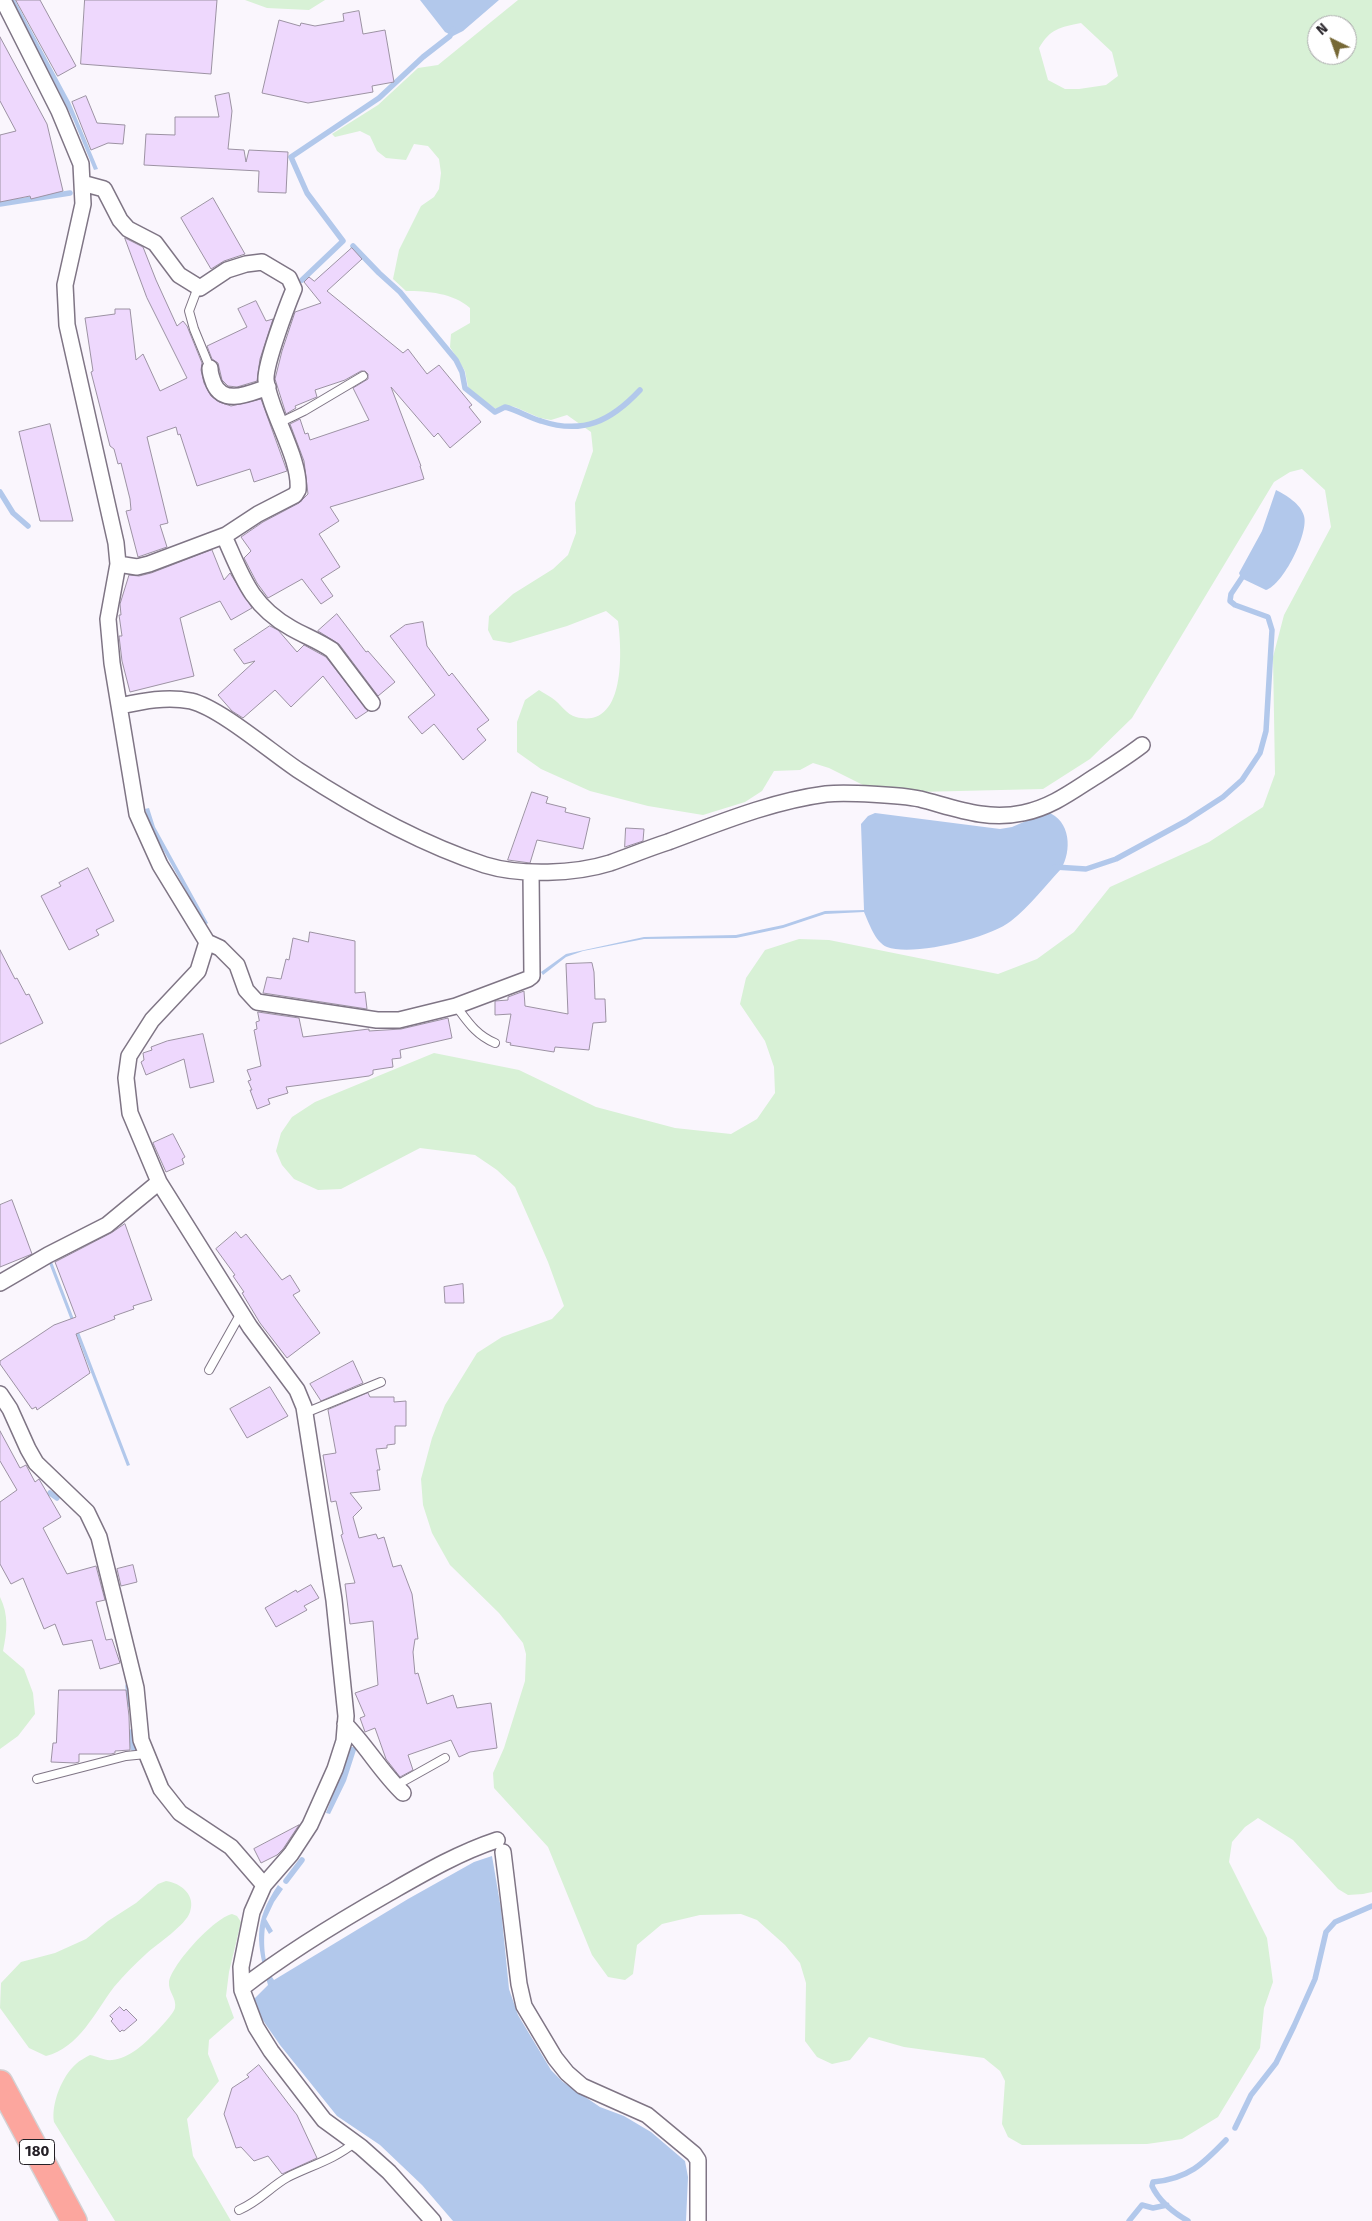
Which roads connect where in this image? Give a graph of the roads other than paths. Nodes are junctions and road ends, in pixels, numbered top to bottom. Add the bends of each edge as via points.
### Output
1 (3, 0) edge
2 (82, 184) junction
3 (198, 288) junction
4 (210, 368) joint
5 (363, 376) dead end
6 (268, 387) junction
7 (279, 423) junction
8 (224, 536) junction
9 (118, 564) junction
10 (372, 703) dead end
11 (120, 706) junction
12 (1142, 745) dead end
13 (531, 872) junction
14 (207, 942) junction
15 (456, 1006) junction
16 (495, 1043) dead end
17 (159, 1182) junction
18 (0, 1283) edge
19 (241, 1313) junction
20 (210, 1370) dead end
21 (381, 1382) dead end
22 (0, 1394) edge
23 (305, 1412) junction
24 (345, 1724) junction
25 (146, 1754) junction
26 (445, 1758) dead end
27 (37, 1779) dead end
28 (399, 1789) joint
29 (264, 1884) junction
30 (242, 1988) junction
31 (0, 2083) edge
32 (354, 2143) junction
33 (239, 2210) dead end
34 (74, 2221) edge
35 (433, 2221) edge
36 (698, 2221) edge

1 - 2 street via 59,111 81,164
2 - 3 street via 104,190 128,229 155,243 178,275
2 - 9 street via 83,204 65,285 68,325 114,531
3 - 4 lane via 189,311
3 - 6 street via 227,270 262,262 289,278 294,289 284,312 266,378
4 - 6 street via 218,392 225,396 249,394
5 - 7 lane
6 - 7 street
7 - 8 street via 294,465 298,490 295,495
8 - 9 street via 149,564 137,567
8 - 10 street via 243,581 260,605 290,627 332,650
9 - 11 street via 108,619
11 - 13 street via 149,700 193,702 375,818 485,865
11 - 14 street via 133,795 143,829 160,865
12 - 13 street via 1060,800 1022,813 1001,817 980,815 916,798 828,794 762,808 608,864 559,872
13 - 15 street via 532,976
14 - 15 street via 220,948 236,965 251,998 263,1004 392,1020
14 - 17 street via 198,971 142,1032 127,1068 130,1114
15 - 16 lane via 471,1027
17 - 18 street via 107,1225
17 - 19 street
19 - 20 lane
19 - 23 street via 297,1390
21 - 23 lane
22 - 25 street via 36,1463 87,1512 100,1538 136,1688 141,1740
23 - 24 street via 334,1600
24 - 28 street
24 - 29 street via 344,1741 310,1825 292,1854
25 - 27 lane via 126,1756
25 - 29 street via 170,1802 195,1824 231,1847
26 - 28 lane
29 - 30 street via 252,1912 241,1967
30 - 32 street via 256,2027 271,2051 324,2120
30 - 36 street via 337,1923 446,1860 476,1847 500,1846 524,2006 566,2073 582,2086 647,2114 694,2154 698,2160
31 - 34 highway, 180
32 - 33 lane via 333,2157 288,2178 254,2204
32 - 35 street via 388,2172

